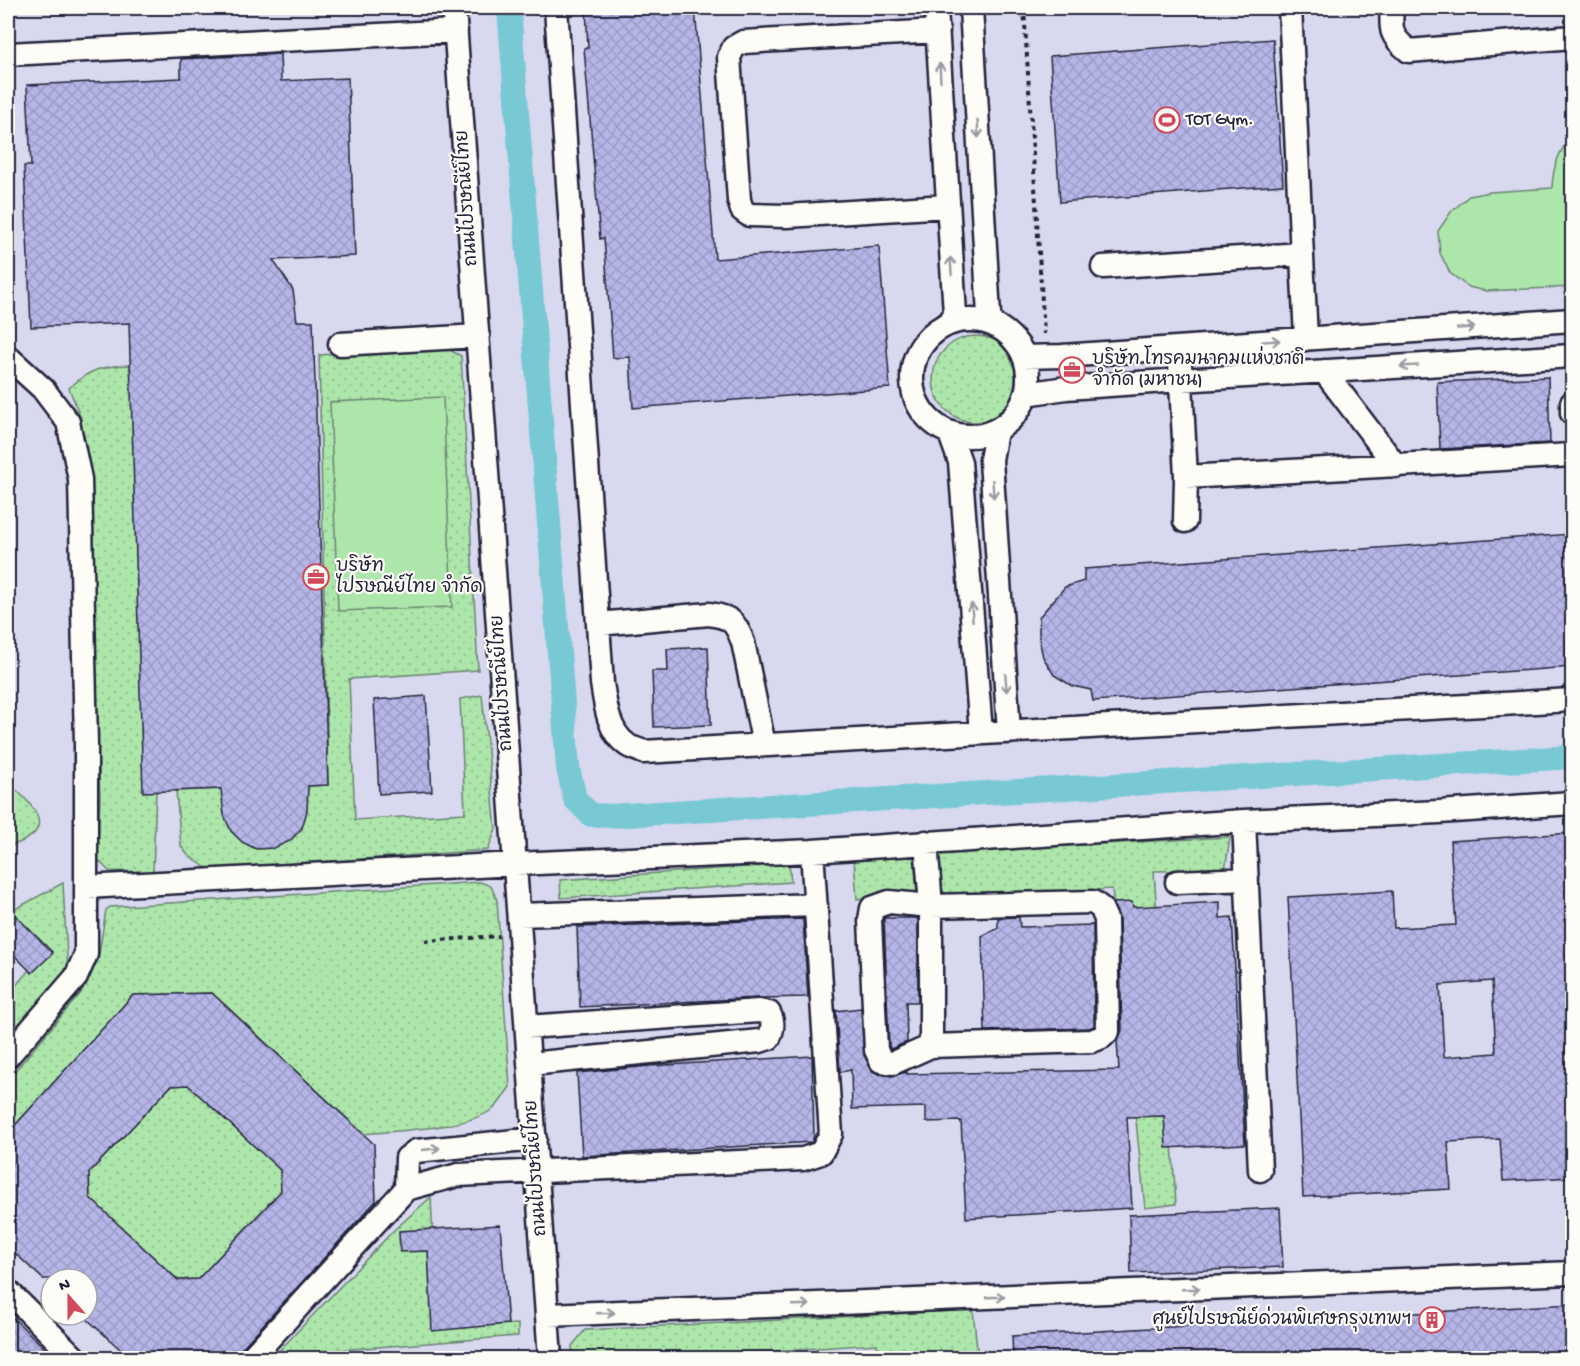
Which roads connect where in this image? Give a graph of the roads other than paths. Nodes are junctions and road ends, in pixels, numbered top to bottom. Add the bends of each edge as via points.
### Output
1 (454, 8) edge
2 (556, 8) edge
3 (936, 8) edge
4 (971, 8) edge
5 (1290, 8) edge
6 (1392, 8) edge
7 (456, 31) junction
8 (938, 31) junction
9 (1572, 37) edge
10 (8, 54) edge
11 (947, 206) junction
12 (1302, 254) junction
13 (1103, 267) dead end
14 (1572, 320) edge
15 (949, 323) junction
16 (992, 324) junction
17 (478, 336) junction
18 (1306, 339) junction
19 (340, 344) dead end
20 (1178, 348) junction
21 (1572, 356) edge
22 (8, 357) edge
23 (1024, 357) junction
24 (1324, 371) junction
25 (1181, 380) junction
26 (1026, 394) junction
27 (1572, 404) edge
28 (1572, 413) edge
29 (996, 431) junction
30 (950, 434) junction
31 (1572, 455) edge
32 (1396, 466) junction
33 (1186, 477) junction
34 (1185, 520) dead end
35 (598, 624) junction
36 (1572, 700) edge
37 (1009, 732) junction
38 (981, 733) junction
39 (764, 745) junction
40 (1572, 804) edge
41 (1244, 821) junction
42 (926, 842) junction
43 (812, 851) junction
44 (515, 864) junction
45 (1247, 879) junction
46 (1177, 882) dead end
47 (86, 887) junction
48 (816, 904) junction
49 (931, 906) junction
50 (520, 925) junction
51 (528, 1027) junction
52 (931, 1046) junction
53 (8, 1056) edge
54 (530, 1064) junction
55 (535, 1139) junction
56 (1260, 1170) dead end
57 (538, 1171) junction
58 (406, 1189) junction
59 (1572, 1273) edge
60 (8, 1292) edge
61 (548, 1315) junction
62 (75, 1359) edge
63 (251, 1359) edge
64 (550, 1359) edge

1 - 7 street, ถนนไปรษณีย์ไทย
2 - 35 street
3 - 8 street
4 -> 16 street
5 - 12 street
6 - 9 street via 1390,25 1395,40 1409,51
7 - 10 street
7 - 17 street, ถนนไปรษณีย์ไทย
11 -> 8 street
8 - 11 street via 743,42 734,47 729,57 739,200 742,210 749,215
15 -> 11 street via 955,314
12 - 13 street
12 - 18 street
18 -> 14 street
15 - 16 street via 971,320
15 - 30 street via 929,336 915,356 911,379 916,402 930,422
16 - 23 street via 1012,337
17 - 19 street
17 - 44 street, ถนนไปรษณีย์ไทย
20 -> 18 street
20 - 23 street
20 - 25 street
21 -> 24 street
22 - 47 street via 42,389 68,422 80,479
23 - 26 street via 1028,375
24 - 25 street
24 - 32 street
25 - 26 street
25 - 33 street
26 - 29 street via 1015,416
27 - 28 street
29 - 30 street via 973,437
29 -> 37 street via 991,460
38 -> 30 street via 960,462
31 - 32 street
32 - 33 street
33 - 34 street
35 - 39 street via 709,614 725,616 737,626 743,642
35 - 39 street via 607,712 626,744 643,752
36 - 37 street
37 - 38 street
38 - 39 street
40 - 41 street
41 - 42 street
41 - 45 street
42 - 43 street
42 - 49 street
43 - 44 street
43 - 48 street
44 - 47 street
44 - 50 street, ถนนไปรษณีย์ไทย
45 - 46 street
45 - 56 street
47 - 53 street via 86,954 76,977
48 - 50 street
48 - 57 street via 831,1134 821,1153 803,1159
49 - 52 street
49 - 52 street via 889,902 872,908 870,920 876,1050 881,1061 893,1063
49 - 52 street via 1093,902 1106,919 1109,1024 1102,1037 1092,1041
50 - 51 street, ถนนไปรษณีย์ไทย
51 - 54 street, ถนนไปรษณีย์ไทย
51 - 54 street via 759,1011 769,1013 773,1030 769,1038 760,1041
54 - 55 street, ถนนไปรษณีย์ไทย
55 - 57 street, ถนนไปรษณีย์ไทย
58 -> 55 street via 406,1158 416,1151
57 - 58 street via 458,1175
57 - 61 street, ถนนไปรษณีย์ไทย
58 - 63 street
61 -> 59 street
60 - 62 street
61 - 64 street, ถนนไปรษณีย์ไทย

